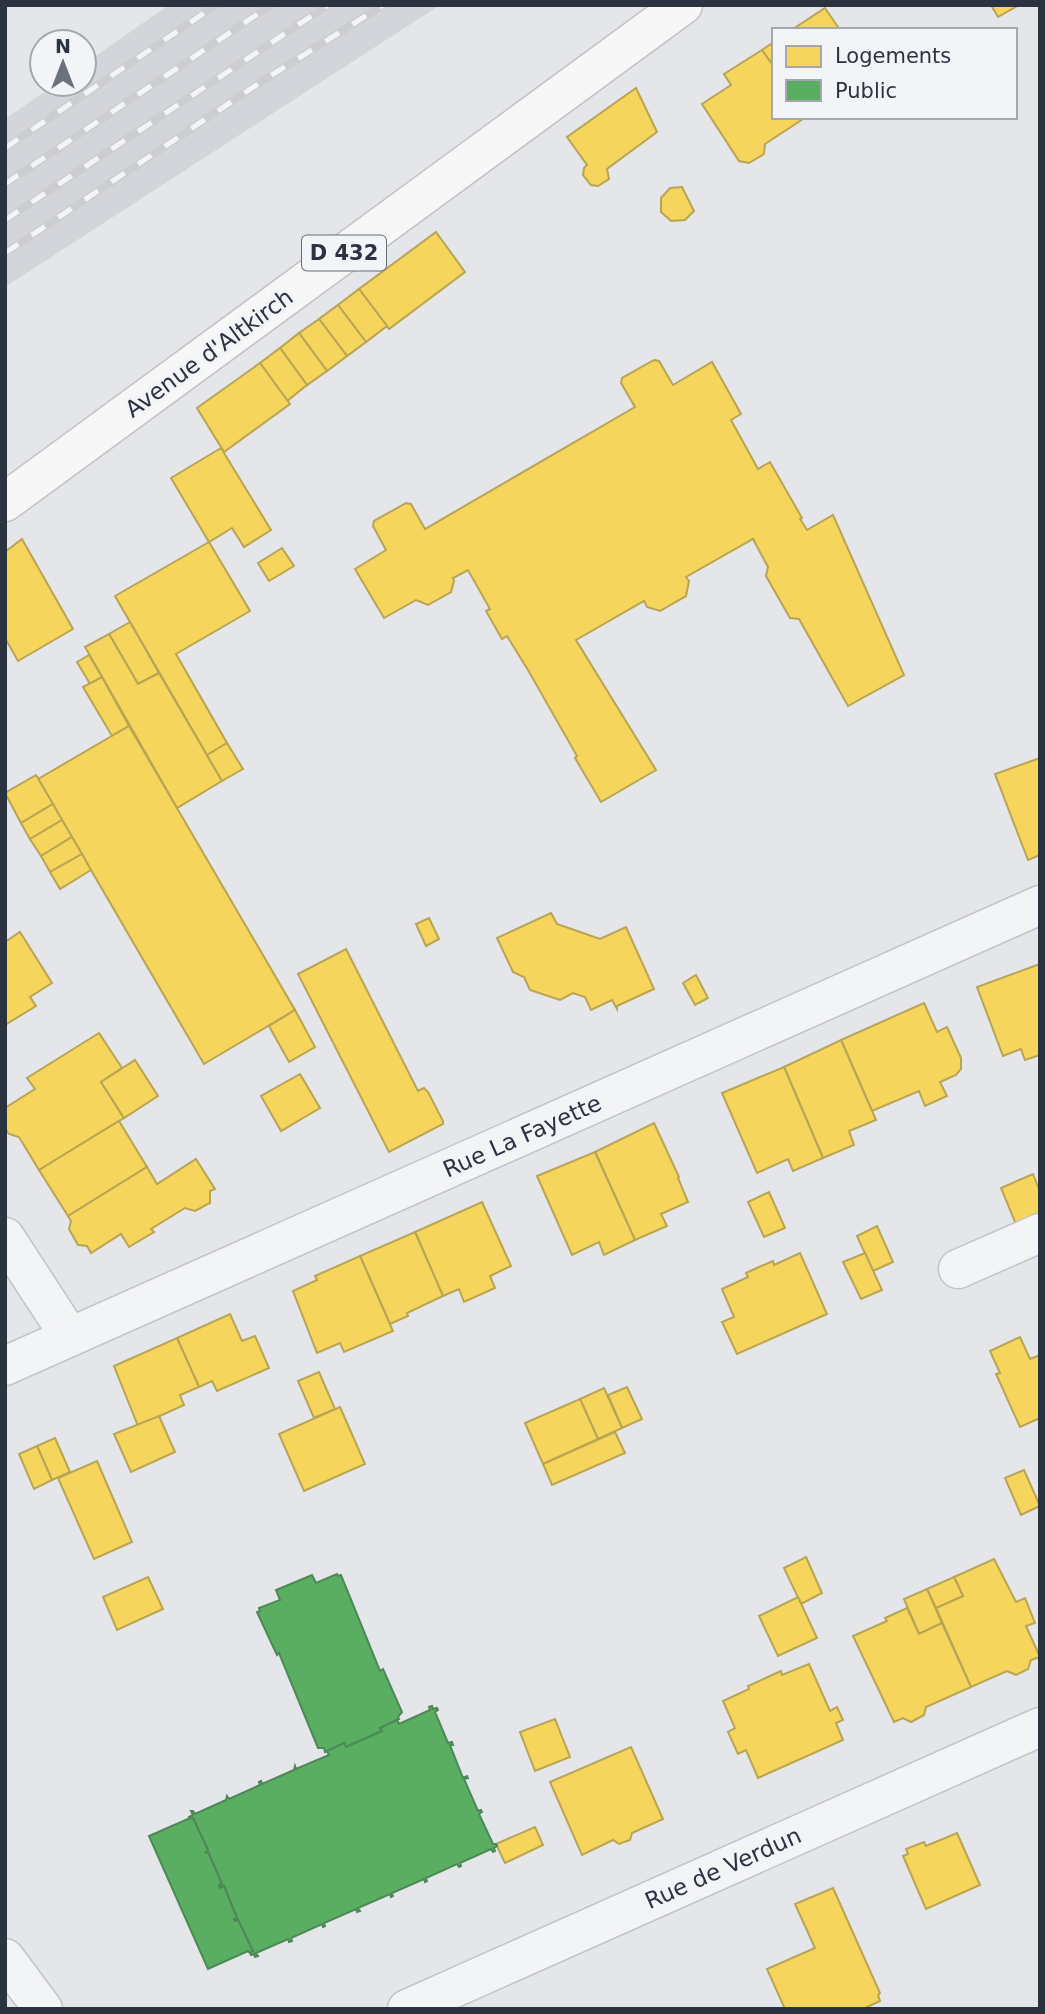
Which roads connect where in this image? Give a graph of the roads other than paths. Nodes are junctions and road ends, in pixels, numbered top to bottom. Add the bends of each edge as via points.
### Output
1 (684, 5) edge
2 (5, 502) edge
3 (1040, 905) edge
4 (1040, 1233) edge
5 (5, 1237) edge
6 (958, 1269) dead end
7 (70, 1337) junction
8 (5, 1366) edge
9 (1040, 1727) edge
10 (5, 1958) edge
11 (43, 2009) edge
12 (407, 2009) edge

1 - 2 main road, Avenue d'Altkirch / D 432
3 - 7 street, Rue La Fayette
4 - 6 street
5 - 7 street
7 - 8 street, Rue La Fayette
9 - 12 street, Rue de Verdun
10 - 11 street

